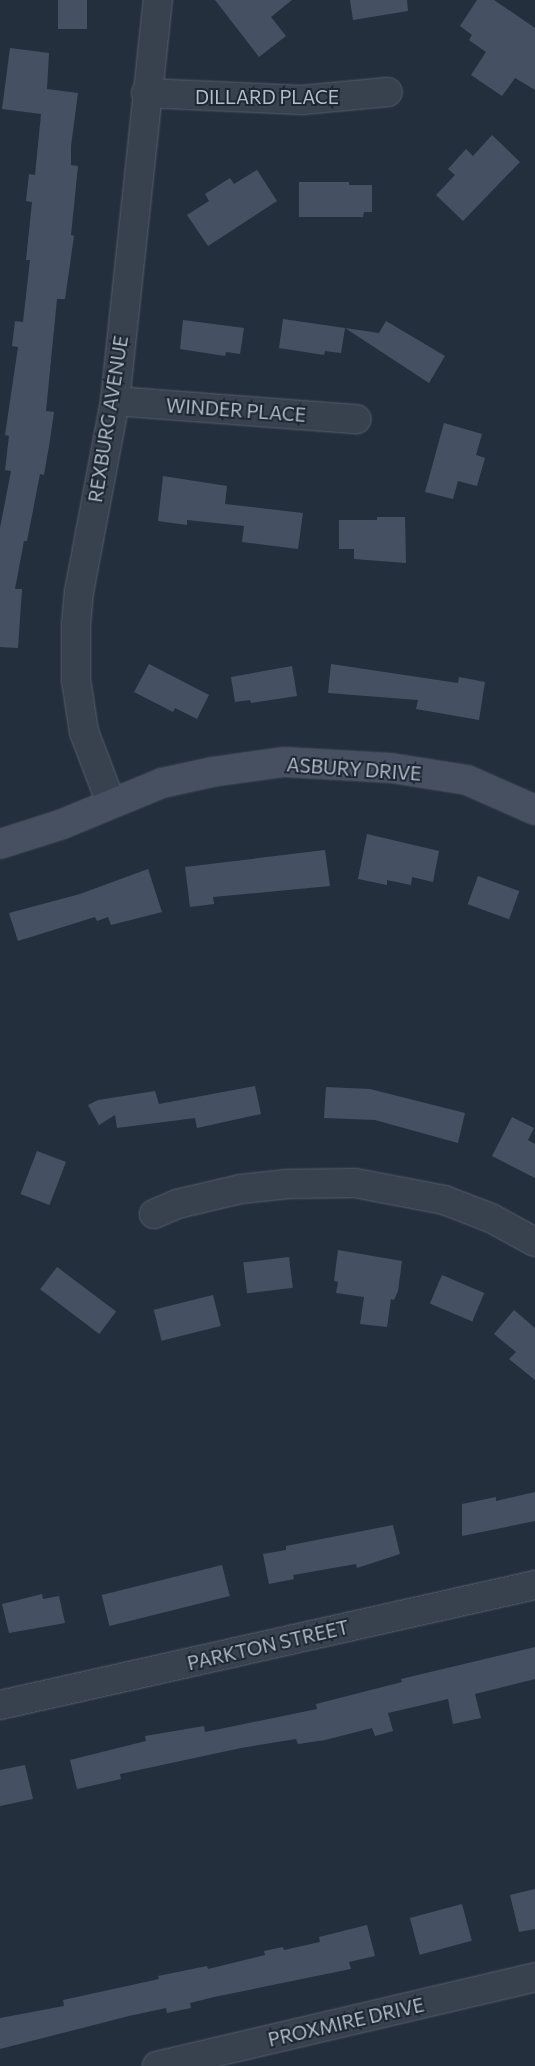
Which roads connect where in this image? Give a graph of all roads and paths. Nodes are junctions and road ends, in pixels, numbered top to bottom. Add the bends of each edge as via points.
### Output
1 (158, 0) edge
2 (388, 92) dead end
3 (146, 93) junction
4 (115, 401) junction
5 (356, 419) dead end
6 (111, 803) junction
7 (535, 810) edge
8 (0, 844) edge
9 (154, 1214) dead end
10 (535, 1242) edge
11 (535, 1584) edge
12 (0, 1705) edge
13 (535, 1978) edge
14 (156, 2066) edge

1 - 3 street, REXBURG AVENUE
2 - 3 street, DILLARD PLACE via 302,100
3 - 4 street, REXBURG AVENUE
4 - 5 street, WINDER PLACE
4 - 6 street, REXBURG AVENUE via 79,592 76,643 76,680 84,732
6 - 7 street, ASBURY DRIVE via 171,781 284,762 391,768 467,780
6 - 8 street, ASBURY DRIVE via 60,825
9 - 10 street via 177,1204 241,1189 288,1184 354,1183 444,1200 491,1218
11 - 12 street, PARKTON STREET
13 - 14 street, PROXMIRE DRIVE

